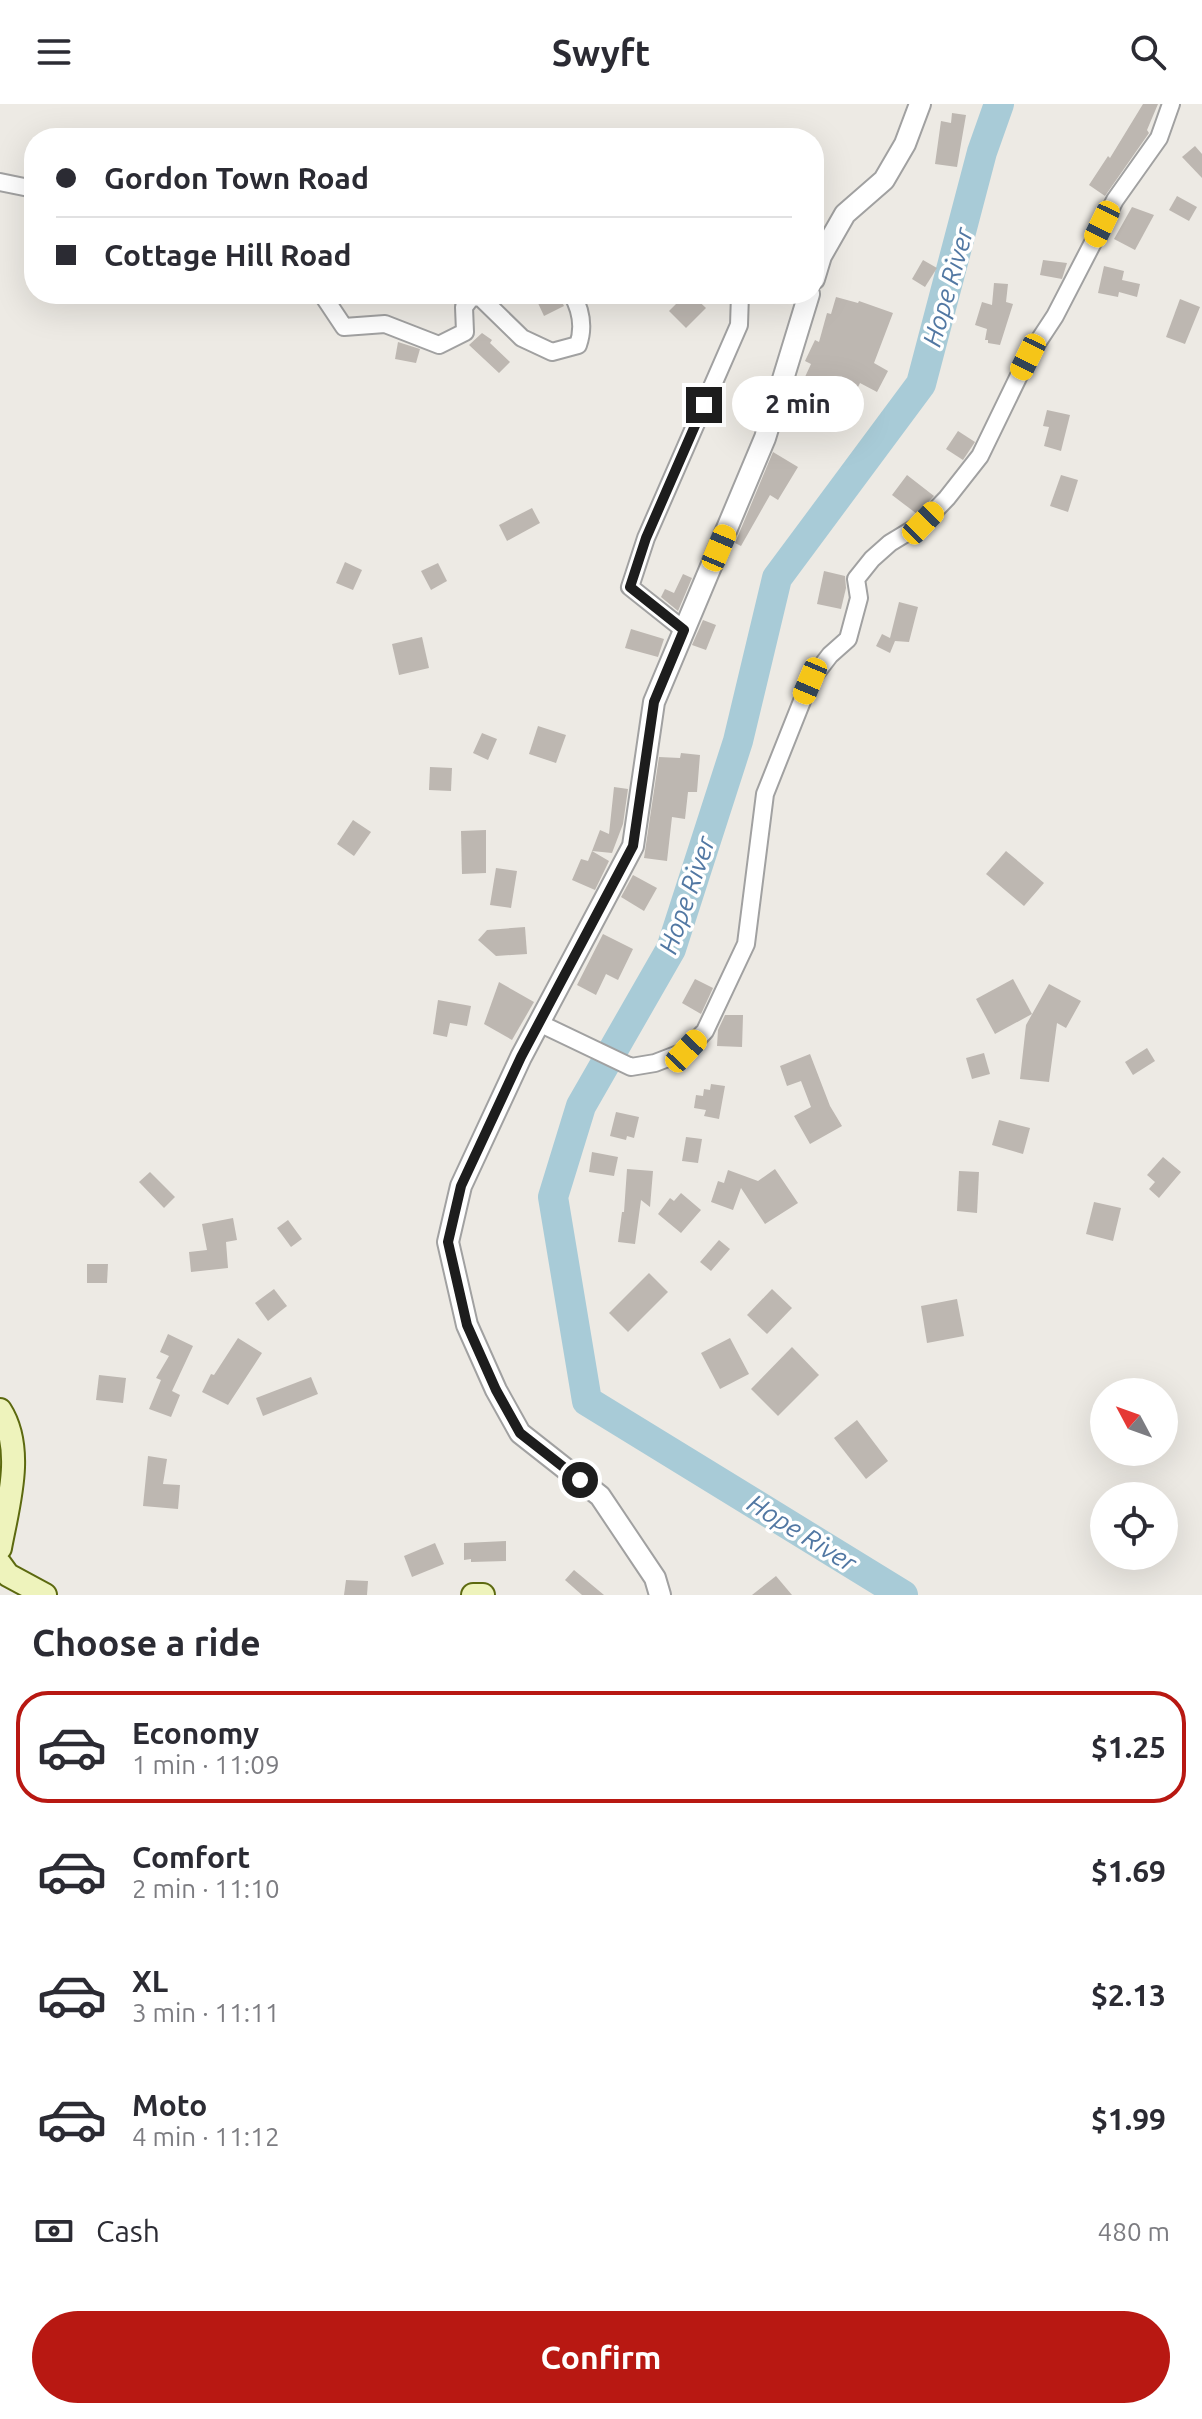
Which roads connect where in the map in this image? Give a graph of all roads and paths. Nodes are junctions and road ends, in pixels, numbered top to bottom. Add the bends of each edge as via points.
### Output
1 (920, 104) edge
2 (1171, 104) edge
3 (0, 182) edge
4 (24, 187) edge
5 (824, 251) edge
6 (329, 304) edge
7 (466, 304) edge
8 (487, 304) edge
9 (578, 304) edge
10 (740, 304) edge
11 (806, 304) edge
12 (684, 630) junction
13 (539, 1023) junction
14 (0, 1410) edge
15 (0, 1548) edge
16 (0, 1564) edge
17 (45, 1595) edge
18 (473, 1595) edge
19 (483, 1595) edge
20 (660, 1595) edge

1 - 5 street via 884,180 845,214
2 - 13 street via 1159,138 1115,200 980,456 923,523 890,543 859,572 859,598 848,639 810,681 765,794 746,944 705,1031 686,1051 631,1067
3 - 4 street
6 - 7 street via 344,327 385,324 439,345 465,332
8 - 9 street via 522,338 552,352 578,345
10 - 12 street via 739,325 646,538 630,587
11 - 12 street via 765,438
12 - 13 street via 654,702 633,846
13 - 20 street via 461,1186 448,1242 467,1325 520,1433 600,1496 655,1578
14 - 15 main road via 12,1435 11,1491
16 - 17 main road via 8,1575
18 - 19 main road

